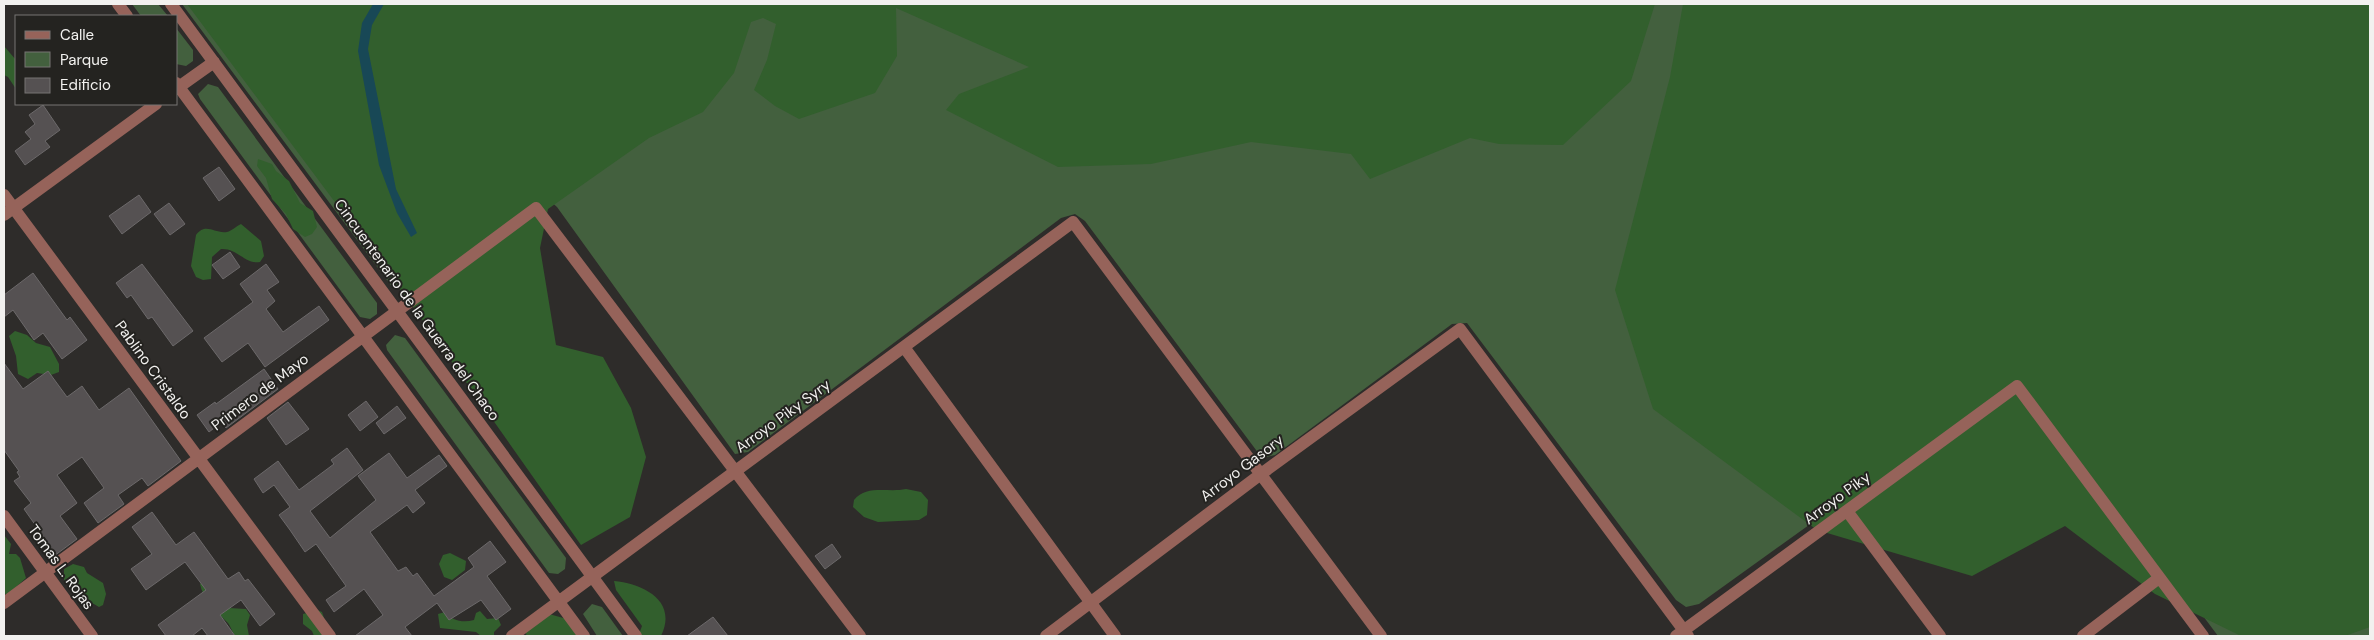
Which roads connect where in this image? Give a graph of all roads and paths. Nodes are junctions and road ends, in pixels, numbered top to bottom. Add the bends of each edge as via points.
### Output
1 (118, 4) edge
2 (171, 4) edge
3 (126, 15) edge
4 (214, 62) junction
5 (178, 85) edge
6 (178, 87) edge
7 (155, 105) edge
8 (4, 195) edge
9 (8, 211) edge
10 (397, 311) junction
11 (363, 336) junction
12 (904, 347) junction
13 (198, 458) junction
14 (735, 471) junction
15 (1261, 474) junction
16 (1847, 511) junction
17 (4, 516) edge
18 (45, 572) junction
19 (592, 577) junction
20 (2159, 578) junction
21 (558, 602) junction
22 (4, 603) edge
23 (1090, 603) junction
24 (1683, 634) edge
25 (92, 636) edge
26 (330, 636) edge
27 (512, 636) edge
28 (584, 636) edge
29 (636, 636) edge
30 (860, 636) edge
31 (1046, 636) edge
32 (1115, 636) edge
33 (1381, 636) edge
34 (1940, 636) edge
35 (2083, 636) edge
36 (2203, 636) edge

1 - 3 street
2 - 4 street, Cincuentenario de la Guerra del Chaco
4 - 5 street
4 - 10 street, Cincuentenario de la Guerra del Chaco
6 - 11 street
7 - 9 street
8 - 9 street, Pablino Cristaldo
9 - 13 street, Pablino Cristaldo
10 - 11 street, Primero de Mayo
10 - 14 street, Primero de Mayo via 536,208
10 - 19 street, Cincuentenario de la Guerra del Chaco
11 - 13 street, Primero de Mayo
11 - 21 street
12 - 14 street, Arroyo Piky Syry
12 - 15 street, Arroyo Piky Syry via 1074,222
12 - 23 street
13 - 18 street, Primero de Mayo
13 - 26 street, Pablino Cristaldo
14 - 19 street, Arroyo Piky Syry
14 - 30 street
15 - 23 street, Arroyo Gasory
15 - 24 street, Arroyo Gasory via 1460,329
15 - 33 street
16 - 20 street, Arroyo Piky via 2017,386
16 - 24 street, Arroyo Piky
16 - 34 street
17 - 18 street, Tomas L. Rojas
18 - 22 street, Primero de Mayo
18 - 25 street, Tomas L. Rojas
19 - 21 street, Arroyo Piky Syry
19 - 29 street, Cincuentenario de la Guerra del Chaco
20 - 35 street
20 - 36 street
21 - 27 street, Arroyo Piky Syry
21 - 28 street
23 - 31 street, Arroyo Gasory
23 - 32 street

